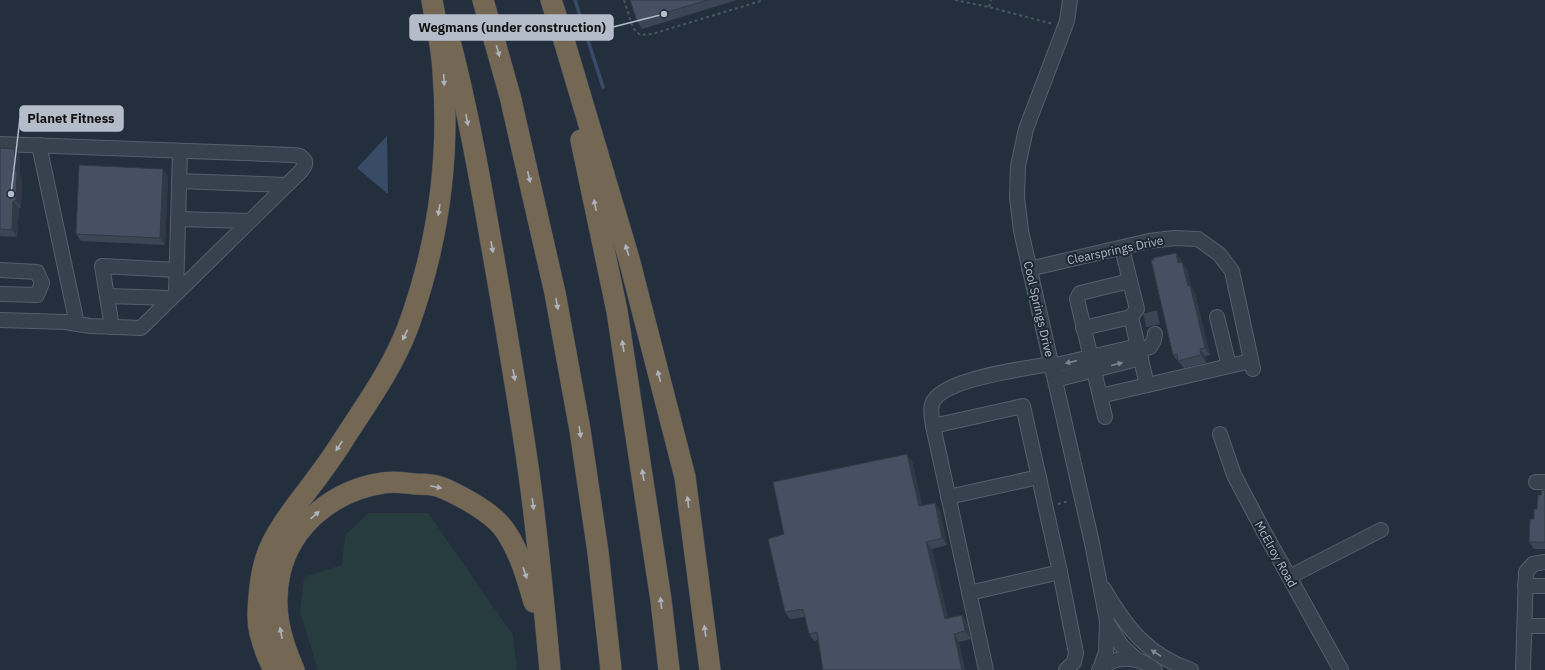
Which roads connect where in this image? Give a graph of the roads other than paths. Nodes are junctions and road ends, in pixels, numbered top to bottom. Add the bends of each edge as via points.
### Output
1 (432, 0) edge
2 (439, 0) edge
3 (483, 0) edge
4 (542, 0) edge
5 (551, 0) edge
6 (1070, 0) edge
7 (0, 144) edge
8 (39, 146) junction
9 (180, 151) junction
10 (179, 180) junction
11 (286, 185) junction
12 (178, 218) junction
13 (249, 221) junction
14 (1122, 248) junction
15 (0, 270) edge
16 (176, 270) junction
17 (1029, 270) junction
18 (1130, 281) junction
19 (0, 294) edge
20 (107, 296) junction
21 (173, 296) junction
22 (1139, 313) junction
23 (1217, 316) dead end
24 (0, 320) edge
25 (77, 324) junction
26 (112, 327) junction
27 (1084, 328) junction
28 (1155, 334) dead end
29 (1139, 351) junction
30 (1092, 364) junction
31 (1229, 366) junction
32 (1053, 370) junction
33 (1147, 385) junction
34 (1100, 396) junction
35 (1105, 418) dead end
36 (933, 426) junction
37 (1220, 434) dead end
38 (1039, 477) junction
39 (948, 497) junction
40 (1381, 530) dead end
41 (1545, 562) edge
42 (1060, 572) junction
43 (1289, 577) junction
44 (1099, 580) junction
45 (1526, 586) junction
46 (1545, 586) edge
47 (969, 592) junction
48 (1107, 622) junction
49 (1525, 626) junction
50 (1545, 626) edge
51 (1136, 660) junction
52 (1099, 669) edge
53 (274, 670) edge
54 (294, 670) edge
55 (546, 670) edge
56 (550, 670) edge
57 (612, 670) edge
58 (669, 670) edge
59 (710, 670) edge
60 (986, 670) edge
61 (1066, 670) edge
62 (1155, 670) edge
63 (1191, 670) edge
64 (1341, 670) edge
65 (1524, 670) edge

1 -> 53 highway via 443,69 446,115 445,156 431,253 407,329 381,382 328,464 287,519 266,557 257,612 259,631
2 -> 56 highway via 462,90 488,221 516,390 542,581
3 -> 57 highway via 510,96 555,293 582,445
58 -> 4 highway via 657,569 617,311 579,130
59 -> 5 highway via 685,477 630,259
6 - 17 street, Cool Springs Drive via 1067,21 1026,129 1018,166 1018,204
7 - 8 street
8 - 9 street
8 - 25 street
9 - 10 street
9 - 11 street via 300,156 305,161 303,168
10 - 11 street
10 - 12 street
11 - 13 street
12 - 13 street
12 - 16 street
13 - 21 street
14 - 17 street, Clearsprings Drive
14 - 18 street
14 - 31 street, Clearsprings Drive via 1174,238 1198,239 1219,254 1232,271 1252,365
15 - 19 street via 37,272 42,283 37,295
16 - 20 street via 102,266
16 - 21 street
17 - 32 street, Cool Springs Drive
18 - 22 street
18 - 27 street via 1080,293 1076,299
20 - 21 street
20 - 26 street
21 - 26 street via 141,328
22 - 27 street
22 - 29 street
23 - 31 street
24 - 25 street
25 - 26 street
27 - 30 street
28 - 29 street via 1150,347
29 - 30 street
29 - 33 street
30 - 32 street
30 - 34 street
31 - 33 street
32 - 36 street via 983,377 949,388 941,392 932,403
32 - 44 street, Cool Springs Drive
33 - 34 street
34 - 35 street
36 - 38 street via 1023,406
36 - 39 street
37 - 43 street, McElroy Road via 1234,475
38 - 39 street
38 - 42 street
39 - 47 street
40 - 43 street
41 - 45 street via 1533,564 1526,572
42 - 47 street
42 - 61 street via 1076,653 1074,662
43 - 64 street, McElroy Road
44 - 48 street, Cool Springs Drive
63 -> 44 street via 1168,661 1141,642 1118,613
45 - 46 street
45 - 49 street
47 - 60 street
48 - 51 street, Cool Springs Drive via 1121,645
48 - 52 street, Cool Springs Drive via 1106,652
49 - 50 street
49 - 65 street
51 - 52 street via 1124,658
51 - 62 street
54 -> 55 highway via 284,646 278,612 280,573 286,554 295,536 325,506 341,496 384,482 438,486 456,493 484,510 506,532 526,571 538,619

